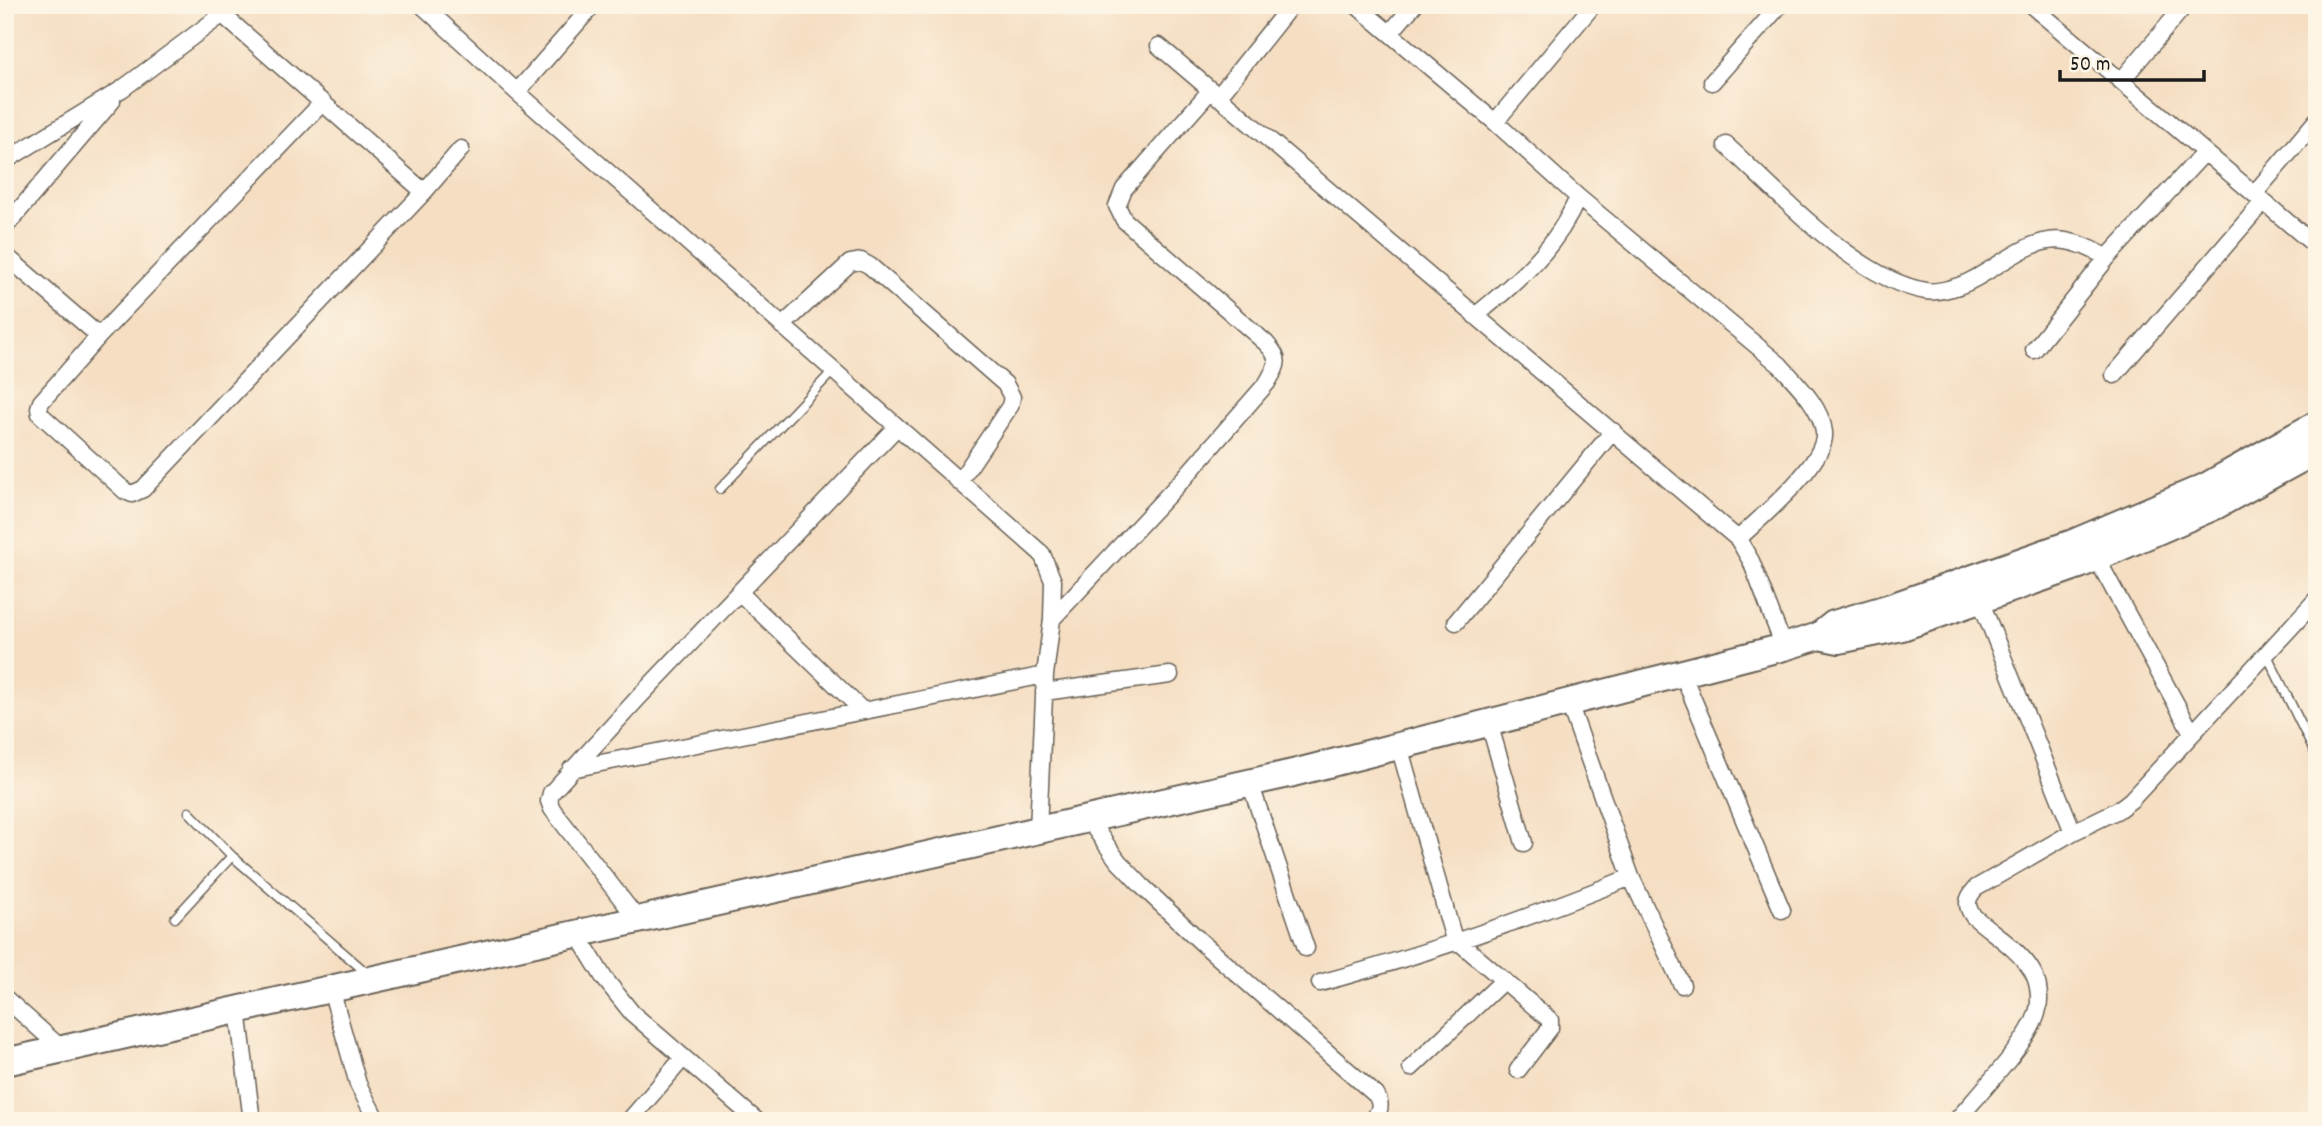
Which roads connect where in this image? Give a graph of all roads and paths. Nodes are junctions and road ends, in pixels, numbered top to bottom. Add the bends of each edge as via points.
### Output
1 (422, 5) edge
2 (593, 5) edge
3 (1291, 5) edge
4 (1356, 5) edge
5 (1414, 5) edge
6 (1593, 5) edge
7 (1780, 5) edge
8 (2031, 5) edge
9 (2185, 5) edge
10 (229, 10) edge
11 (1390, 33) junction
12 (1159, 46) dead end
13 (2121, 81) junction
14 (1712, 82) dead end
15 (122, 89) junction
16 (517, 92) junction
17 (1214, 94) junction
18 (323, 102) junction
19 (2317, 120) edge
20 (1495, 122) junction
21 (1726, 145) dead end
22 (461, 149) dead end
23 (2204, 152) junction
24 (5, 161) edge
25 (424, 192) junction
26 (1578, 197) junction
27 (2259, 198) junction
28 (5, 228) edge
29 (2317, 247) edge
30 (5, 254) edge
31 (2107, 258) junction
32 (1475, 316) junction
33 (782, 326) junction
34 (99, 336) junction
35 (2034, 350) dead end
36 (833, 370) junction
37 (2114, 375) dead end
38 (2317, 424) edge
39 (897, 428) junction
40 (1613, 432) junction
41 (2317, 450) edge
42 (958, 482) junction
43 (720, 489) dead end
44 (1738, 538) junction
45 (2096, 557) junction
46 (739, 592) junction
47 (2317, 599) edge
48 (1980, 600) junction
49 (1052, 620) junction
50 (1456, 622) dead end
51 (1819, 636) junction
52 (1784, 648) junction
53 (2266, 653) junction
54 (1682, 673) junction
55 (1170, 676) dead end
56 (1044, 683) junction
57 (1569, 703) junction
58 (862, 710) junction
59 (1489, 723) junction
60 (2192, 733) junction
61 (1399, 746) junction
62 (2317, 757) edge
63 (571, 769) junction
64 (1250, 783) junction
65 (189, 812) dead end
66 (1088, 819) junction
67 (1038, 830) junction
68 (2073, 832) junction
69 (1524, 843) dead end
70 (232, 856) junction
71 (1631, 877) junction
72 (1782, 910) dead end
73 (174, 918) dead end
74 (638, 920) junction
75 (577, 934) junction
76 (1457, 942) junction
77 (1306, 948) dead end
78 (374, 979) junction
79 (1504, 980) junction
80 (1320, 983) dead end
81 (1682, 985) dead end
82 (331, 989) junction
83 (5, 998) edge
84 (238, 1010) junction
85 (62, 1049) junction
86 (683, 1058) junction
87 (5, 1062) edge
88 (1411, 1068) dead end
89 (1518, 1070) dead end
90 (252, 1121) edge
91 (377, 1121) edge
92 (629, 1121) edge
93 (757, 1121) edge
94 (1372, 1121) edge
95 (1955, 1121) edge

1 - 16 street
2 - 16 street
3 - 17 street
4 - 11 street
5 - 11 street
6 - 20 street
7 - 14 street
8 - 13 street
9 - 13 street
10 - 15 street
10 - 18 street
11 - 20 street
12 - 17 street
13 - 23 street
15 - 24 street
15 - 28 street
16 - 33 street
17 - 32 street
17 - 49 street via 1125,189 1117,206 1124,220 1275,352 1277,367 1185,477
18 - 25 street
18 - 34 street
19 - 27 street
20 - 26 street
21 - 31 street via 1829,239 1897,284 1929,292 1964,285 2025,248 2056,239 2088,246
22 - 25 street
23 - 27 street
23 - 31 street
25 - 34 street via 137,493 119,486 40,414 41,402
26 - 32 street via 1556,240
26 - 44 street via 1780,365 1822,423 1822,449 1810,468
27 - 29 street
27 - 37 street
30 - 34 street
31 - 35 street
32 - 40 street
33 - 36 street
33 - 42 street via 850,263 861,261 1005,384 1012,397 1010,406
36 - 39 street
36 - 43 lane
38 - 51 highway via 2205,487 2073,543 1834,624
39 - 42 street
39 - 46 street
40 - 44 street
40 - 50 street
41 - 45 highway via 2215,506
42 - 49 street via 1042,554 1053,581
44 - 52 street
45 - 48 highway
45 - 60 street
46 - 58 street
46 - 63 street
47 - 53 street
48 - 51 highway via 1902,627 1839,640
48 - 68 street
49 - 56 street
51 - 52 highway
52 - 54 highway
53 - 60 street
53 - 62 lane
54 - 57 highway
54 - 72 street
55 - 56 street
56 - 58 street
56 - 67 street
57 - 59 highway
57 - 71 street
58 - 63 street
59 - 61 highway
59 - 69 street
60 - 68 street via 2132,800
61 - 64 highway
61 - 76 street
63 - 74 street via 551,793 552,809
64 - 66 highway
64 - 77 street
65 - 70 lane
66 - 67 highway
66 - 94 street via 1142,886 1376,1095 1381,1102
67 - 74 highway
68 - 95 street via 1969,895 1968,910 2032,971 2038,1011 2010,1056
70 - 73 lane
70 - 78 lane
71 - 76 street
71 - 81 street
74 - 75 highway
75 - 78 highway
75 - 86 street via 618,997
76 - 79 street
76 - 80 street
78 - 82 highway
79 - 88 street
79 - 89 street via 1551,1024
82 - 84 highway
82 - 91 street via 358,1084
83 - 85 street
84 - 85 highway
84 - 90 street
85 - 87 highway
86 - 92 street
86 - 93 street

